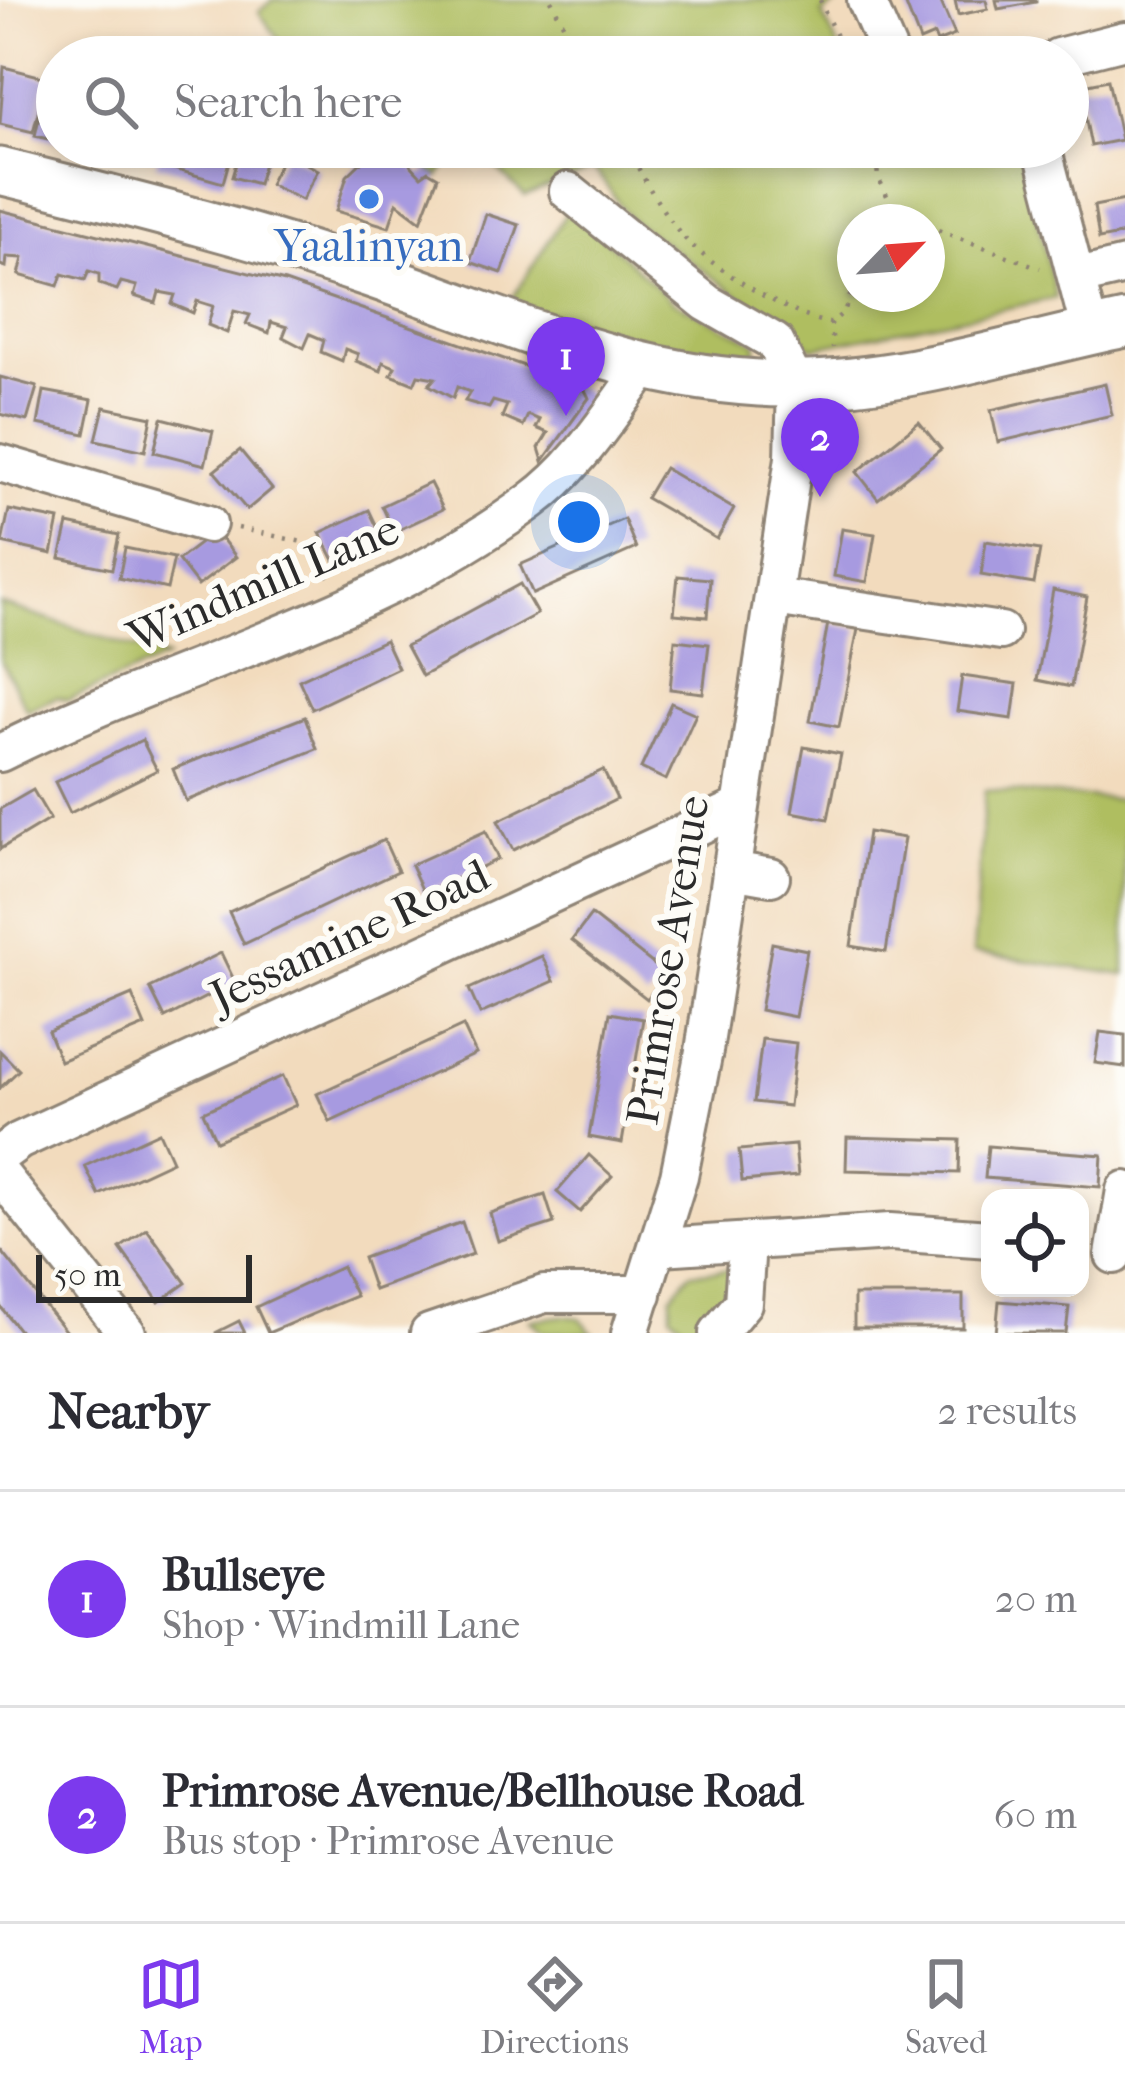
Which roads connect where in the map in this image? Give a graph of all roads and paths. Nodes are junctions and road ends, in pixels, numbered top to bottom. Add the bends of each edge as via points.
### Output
1 (551, 0) edge
2 (820, 0) edge
3 (866, 0) edge
4 (569, 36) edge
5 (836, 36) edge
6 (882, 36) edge
7 (1125, 40) edge
8 (1089, 49) edge
9 (641, 168) edge
10 (877, 168) edge
11 (1049, 168) edge
12 (0, 171) edge
13 (568, 190) dead end
14 (891, 204) edge
15 (945, 231) edge
16 (1125, 266) edge
17 (1093, 305) edge
18 (844, 312) edge
19 (644, 369) junction
20 (796, 384) junction
21 (0, 463) edge
22 (208, 524) joint
23 (774, 597) junction
24 (337, 611) junction
25 (1001, 632) dead end
26 (0, 753) edge
27 (740, 807) junction
28 (730, 870) junction
29 (771, 877) dead end
30 (0, 1155) edge
31 (0, 1174) edge
32 (1125, 1190) edge
33 (981, 1238) edge
34 (747, 1243) junction
35 (661, 1247) junction
36 (1106, 1254) edge
37 (644, 1294) junction
38 (127, 1333) edge
39 (429, 1333) edge
40 (630, 1333) edge
41 (718, 1333) edge

1 - 4 path
2 - 5 path
3 - 6 street
7 - 8 street
9 - 18 path via 684,238 813,321 832,323
10 - 14 path
11 - 17 street
12 - 19 main road via 272,242
13 - 20 street via 707,303 775,343
15 - 17 path via 1025,260
16 - 17 street
17 - 20 main road via 892,374
19 - 20 main road
19 - 24 street, Windmill Lane via 577,459 532,500
20 - 23 street, Primrose Avenue
21 - 22 street
22 - 24 path via 308,542 335,584
23 - 25 street
23 - 27 street, Primrose Avenue
24 - 26 street, Windmill Lane via 169,675
27 - 28 street, Primrose Avenue
27 - 30 street, Jessamine Road
28 - 29 street
28 - 35 street, Primrose Avenue via 704,1052
31 - 38 street
32 - 36 street
33 - 34 street via 890,1232
34 - 35 street
34 - 41 street via 743,1303
35 - 37 street, Primrose Avenue
37 - 39 street via 544,1294
37 - 40 street, Primrose Avenue

